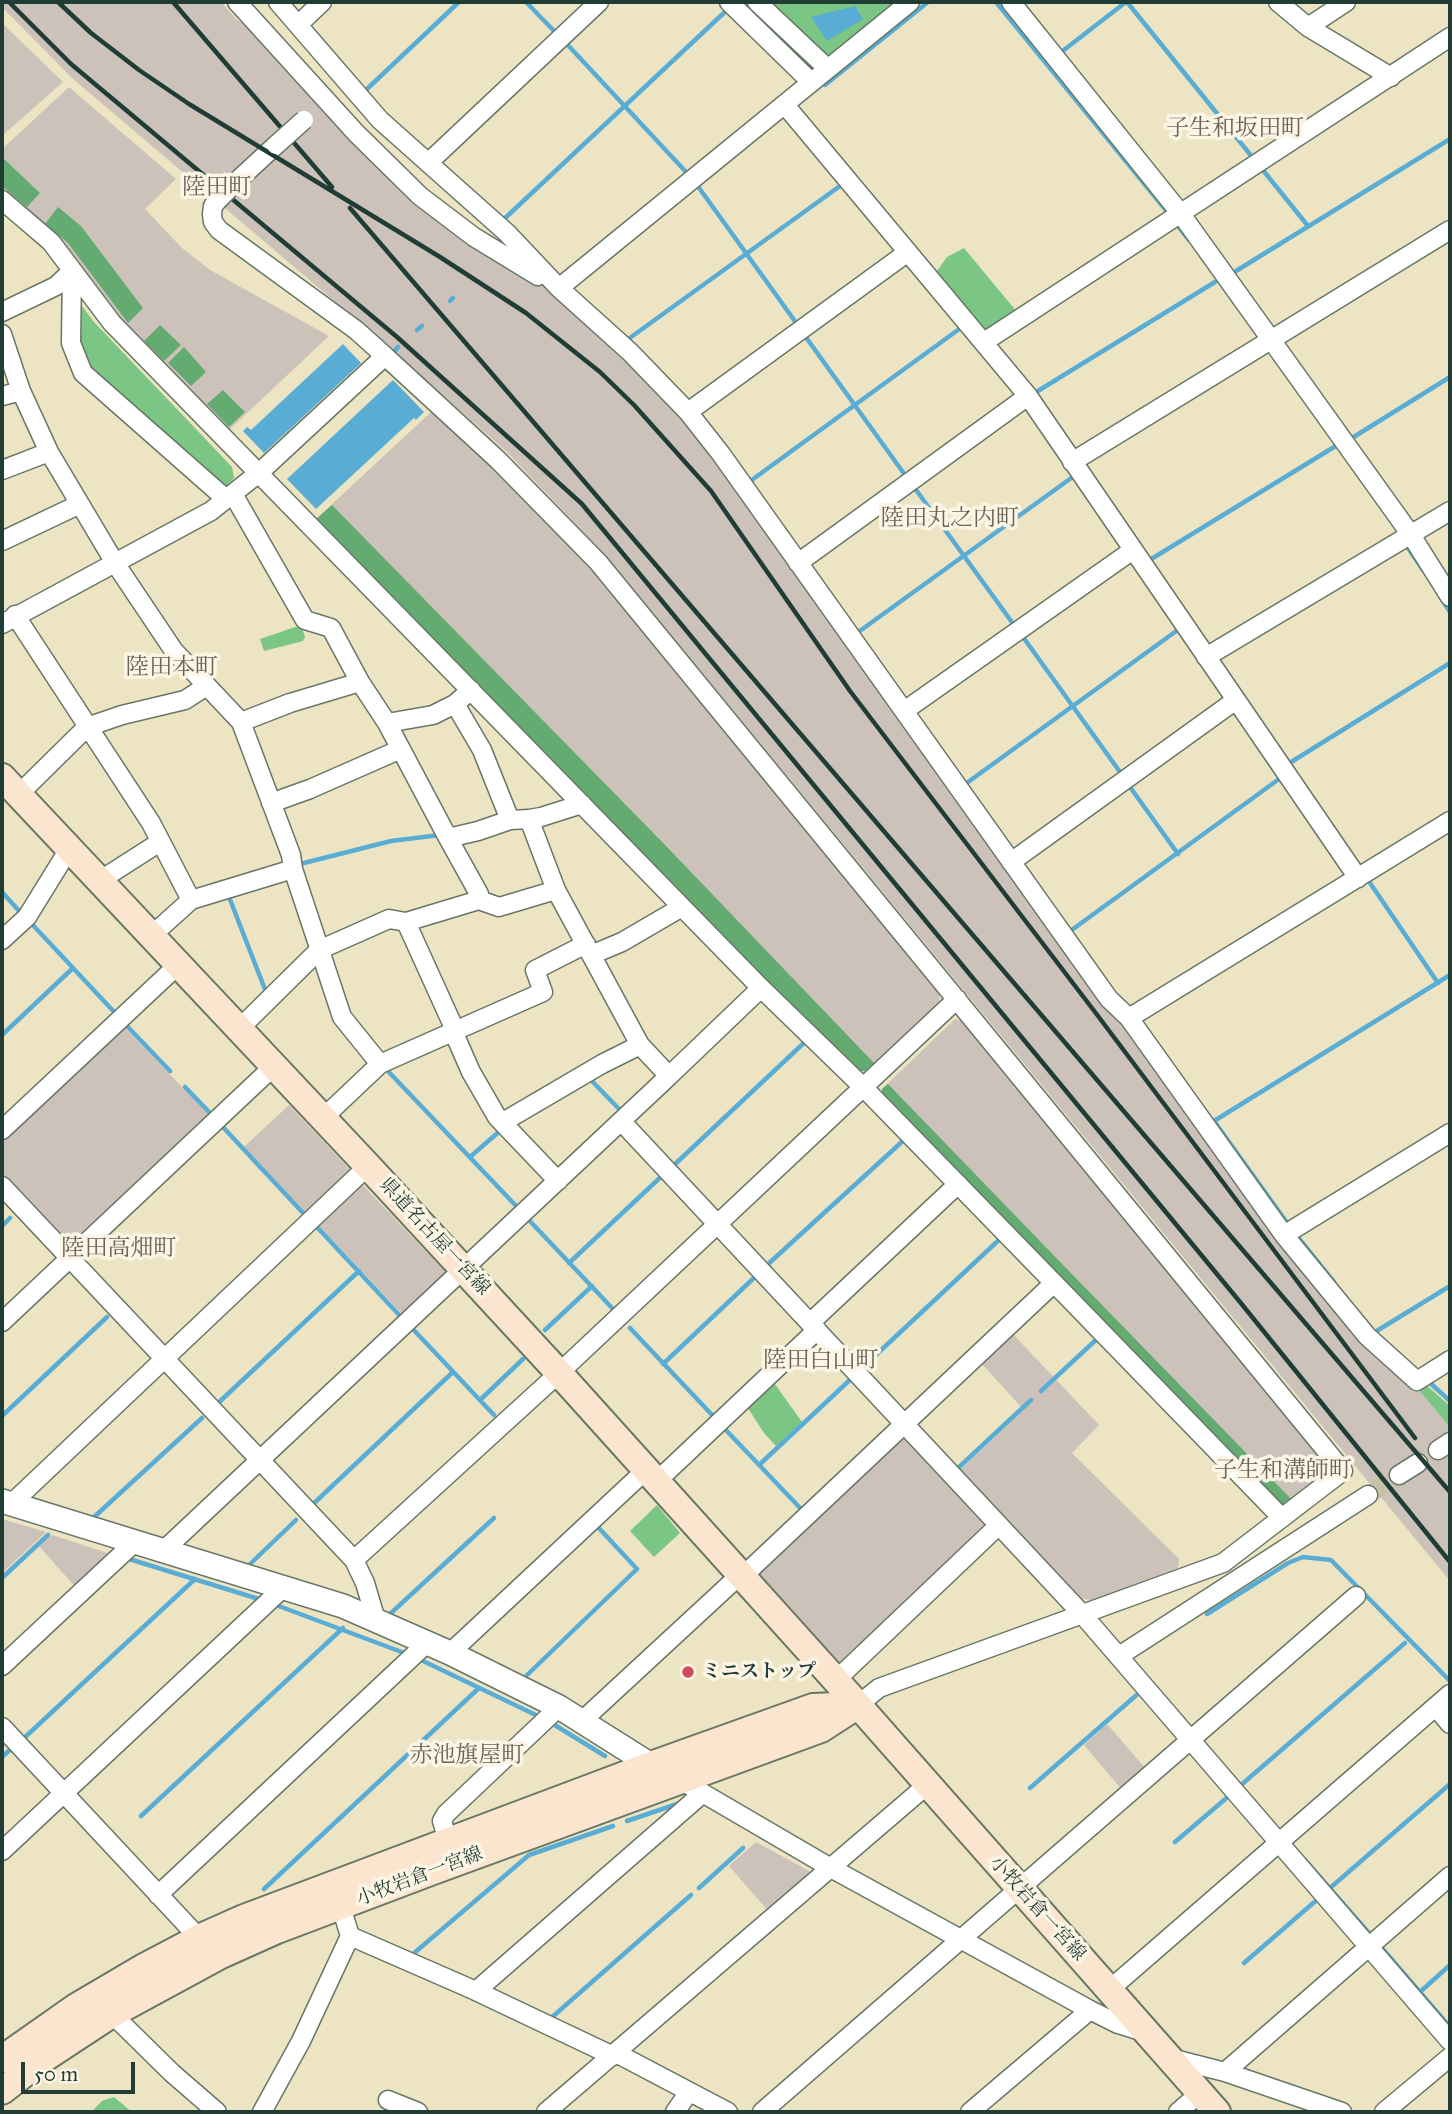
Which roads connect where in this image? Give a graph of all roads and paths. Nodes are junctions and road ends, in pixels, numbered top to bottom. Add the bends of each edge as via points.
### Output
1 (237, 2) edge
2 (278, 2) edge
3 (322, 2) edge
4 (599, 2) edge
5 (729, 2) edge
6 (757, 2) edge
7 (910, 2) edge
8 (1011, 2) edge
9 (1278, 2) edge
10 (1346, 2) edge
11 (299, 24) junction
12 (1307, 27) junction
13 (1450, 37) edge
14 (818, 76) junction
15 (1391, 77) junction
16 (326, 101) junction
17 (785, 105) junction
18 (428, 163) junction
19 (2, 200) edge
20 (1181, 214) junction
21 (1450, 230) edge
22 (908, 252) junction
23 (72, 271) junction
24 (559, 288) junction
25 (2, 313) edge
26 (2, 334) edge
27 (1273, 339) junction
28 (984, 342) junction
29 (385, 356) junction
30 (21, 391) junction
31 (2, 397) edge
32 (1028, 397) junction
33 (688, 412) junction
34 (49, 453) junction
35 (1072, 462) junction
36 (2, 470) edge
37 (260, 472) junction
38 (229, 497) junction
39 (79, 504) junction
40 (1450, 510) edge
41 (1411, 535) junction
42 (2, 541) edge
43 (1133, 550) junction
44 (115, 563) junction
45 (798, 563) junction
46 (1450, 597) edge
47 (8, 620) edge
48 (1206, 657) junction
49 (360, 682) junction
50 (205, 687) junction
51 (471, 690) junction
52 (1236, 700) junction
53 (455, 704) junction
54 (904, 711) junction
55 (241, 722) junction
56 (387, 723) junction
57 (87, 727) junction
58 (401, 749) junction
59 (10, 786) edge
60 (271, 803) junction
61 (582, 804) junction
62 (529, 819) junction
63 (510, 820) junction
64 (1450, 821) edge
65 (448, 838) junction
66 (160, 842) junction
67 (69, 849) junction
68 (1011, 862) junction
69 (293, 869) junction
70 (1357, 878) junction
71 (99, 881) junction
72 (556, 890) junction
73 (191, 900) junction
74 (479, 900) junction
75 (682, 906) junction
76 (406, 922) junction
77 (151, 936) junction
78 (2, 940) edge
79 (319, 950) junction
80 (589, 950) junction
81 (178, 965) junction
82 (761, 988) junction
83 (957, 999) junction
84 (1129, 1018) junction
85 (239, 1029) junction
86 (454, 1031) junction
87 (640, 1045) junction
88 (380, 1064) junction
89 (274, 1066) junction
90 (669, 1076) junction
91 (863, 1087) junction
92 (323, 1118) junction
93 (621, 1121) junction
94 (503, 1122) junction
95 (2, 1130) edge
96 (1450, 1133) edge
97 (368, 1166) junction
98 (558, 1181) junction
99 (958, 1184) junction
100 (2, 1185) edge
101 (717, 1224) junction
102 (1284, 1235) junction
103 (70, 1258) junction
104 (464, 1270) junction
105 (1054, 1283) junction
106 (2, 1322) edge
107 (813, 1326) junction
108 (165, 1359) junction
109 (1450, 1360) edge
110 (559, 1373) junction
111 (905, 1424) junction
112 (260, 1460) junction
113 (1418, 1463) dead end
114 (652, 1475) junction
115 (1399, 1475) tunnel mouth
116 (1368, 1494) tunnel mouth
117 (6, 1503) edge
118 (1282, 1518) junction
119 (999, 1525) junction
120 (135, 1542) junction
121 (163, 1551) junction
122 (354, 1560) junction
123 (742, 1575) junction
124 (284, 1588) junction
125 (1356, 1596) dead end
126 (1082, 1614) junction
127 (376, 1620) junction
128 (427, 1643) junction
129 (450, 1653) junction
130 (1119, 1656) junction
131 (2, 1666) edge
132 (836, 1680) junction
133 (1450, 1694) edge
134 (858, 1705) junction
135 (559, 1707) junction
136 (1436, 1707) junction
137 (583, 1720) junction
138 (1450, 1724) edge
139 (2, 1727) edge
140 (1191, 1740) junction
141 (650, 1765) junction
142 (927, 1785) junction
143 (693, 1787) junction
144 (64, 1793) junction
145 (448, 1840) junction
146 (1279, 1842) junction
147 (2, 1851) edge
148 (831, 1868) junction
149 (1450, 1876) edge
150 (1018, 1889) junction
151 (158, 1895) junction
152 (337, 1895) junction
153 (350, 1936) junction
154 (199, 1938) junction
155 (961, 1939) junction
156 (1369, 1947) junction
157 (1109, 1990) junction
158 (476, 1991) junction
159 (1090, 2010) junction
160 (112, 2014) junction
161 (1148, 2033) junction
162 (1450, 2041) edge
163 (614, 2054) junction
164 (1450, 2057) edge
165 (1170, 2058) junction
166 (2, 2059) edge
167 (1224, 2072) junction
168 (2, 2091) edge
169 (689, 2092) junction
170 (388, 2100) dead end
171 (1209, 2103) edge
172 (216, 2112) edge
173 (262, 2112) edge
174 (418, 2112) edge
175 (546, 2112) edge
176 (675, 2112) edge
177 (728, 2112) edge
178 (762, 2112) edge
179 (970, 2112) edge
180 (1178, 2112) edge
181 (1342, 2112) edge
182 (1384, 2112) edge

1 - 16 street
2 - 11 street
3 - 11 street
4 - 18 street
5 - 14 street
6 - 14 street
7 - 14 street
8 - 20 street
9 - 12 street
10 - 12 street
11 - 18 street via 380,120
12 - 15 street
13 - 15 street
14 - 17 street
15 - 20 street
16 - 24 street via 420,196 474,237
16 - 29 street, bridge via 218,200 213,206 213,222
17 - 22 street
17 - 24 street
18 - 24 street via 507,233
19 - 23 street via 51,243
20 - 27 street
20 - 28 street
21 - 27 street
22 - 28 street
22 - 33 street
23 - 25 street via 56,286
23 - 37 street via 111,323
23 - 38 street via 71,344 83,373
24 - 33 street
26 - 30 street
27 - 35 street
27 - 41 street
28 - 32 street
29 - 37 street
29 - 83 street via 498,460 598,562
30 - 31 street
30 - 34 street
32 - 35 street
32 - 45 street
33 - 45 street
34 - 36 street
34 - 39 street
35 - 43 street
37 - 38 street
37 - 51 street
38 - 44 street
38 - 49 street via 305,620 331,628
39 - 42 street
39 - 44 street
40 - 41 street
41 - 46 street
41 - 48 street
43 - 48 street
43 - 54 street
44 - 47 street
44 - 50 street via 174,652
45 - 54 street
47 - 57 street
48 - 52 street
49 - 55 street
49 - 56 street
50 - 55 street
50 - 57 street via 185,700
51 - 53 street
51 - 61 street
52 - 68 street
52 - 70 street
53 - 56 street via 433,715
53 - 63 street via 482,750
54 - 68 street
55 - 60 street
56 - 58 street
57 - 59 street
57 - 66 street
58 - 60 street
58 - 65 street
59 - 67 main road, 県道名古屋一宮線
60 - 69 street
61 - 62 street
61 - 75 street
62 - 63 street
62 - 72 street
63 - 65 street
64 - 70 street
65 - 74 street
66 - 71 street
66 - 73 street
67 - 71 main road, 県道名古屋一宮線
67 - 78 street via 27,917
68 - 84 street via 1109,999
69 - 73 street
69 - 79 street
70 - 84 street
71 - 77 main road, 県道名古屋一宮線
72 - 74 street via 499,907
72 - 80 street
73 - 77 street
74 - 76 street
75 - 80 street via 622,942
75 - 82 street
76 - 79 street via 389,919
76 - 86 street
77 - 81 main road, 県道名古屋一宮線
79 - 85 street
79 - 88 street via 342,1017
80 - 86 street via 535,970 543,992
80 - 87 street
81 - 85 main road, 県道名古屋一宮線
81 - 95 street
82 - 90 street
82 - 91 street
83 - 91 street
83 - 118 street via 1343,1471
84 - 102 street
85 - 89 main road, 県道名古屋一宮線
86 - 88 street
86 - 94 street via 471,1072
87 - 90 street
87 - 94 street
88 - 92 street
89 - 92 main road, 県道名古屋一宮線
89 - 103 street
90 - 93 street
91 - 99 street
91 - 101 street
92 - 97 main road, 県道名古屋一宮線
93 - 98 street
93 - 101 street
94 - 98 street
96 - 102 street
97 - 104 main road, 県道名古屋一宮線
97 - 108 street
98 - 104 street
99 - 105 street
99 - 107 street
100 - 103 street
101 - 107 street
101 - 110 street
102 - 109 street via 1367,1336 1417,1381
103 - 106 street
103 - 108 street
104 - 110 main road, 県道名古屋一宮線
104 - 112 street
105 - 111 street
105 - 118 street
107 - 111 street
107 - 114 street
108 - 112 street
108 - 117 street
110 - 114 main road, 県道名古屋一宮線
110 - 122 street
111 - 119 street
111 - 123 street
112 - 121 street
112 - 122 street
113 - 115 street
114 - 123 main road, 県道名古屋一宮線
114 - 129 street
116 - 130 street
117 - 120 street
118 - 126 street via 1223,1563
119 - 126 street
119 - 132 street
120 - 121 street
120 - 131 street
121 - 124 street
122 - 127 street
123 - 132 main road, 県道名古屋一宮線
123 - 137 street
124 - 127 street
124 - 144 street
125 - 140 street
126 - 130 street
126 - 134 street via 879,1688
127 - 128 street
128 - 129 street
128 - 151 street
129 - 135 street
130 - 140 street
132 - 134 main road, 県道名古屋一宮線
133 - 136 street
134 - 141 main road, 小牧岩倉一宮線 via 813,1707
134 - 142 main road, 小牧岩倉一宮線
134 - 143 main road, 小牧岩倉一宮線 via 821,1729
135 - 137 street
135 - 145 street via 446,1814 442,1821
136 - 138 street
136 - 146 street
137 - 141 street
139 - 144 street
140 - 146 street
140 - 150 street
141 - 145 main road, 小牧岩倉一宮線
142 - 148 street
142 - 150 main road, 小牧岩倉一宮線
143 - 148 street
143 - 152 main road, 小牧岩倉一宮線 via 433,1871
143 - 158 street
144 - 147 street
144 - 151 street
145 - 152 main road, 小牧岩倉一宮線
146 - 156 street
146 - 157 street
148 - 155 street
148 - 163 street
149 - 156 street
150 - 155 street
150 - 157 main road, 小牧岩倉一宮線
151 - 154 street
152 - 153 street
152 - 154 main road, 小牧岩倉一宮線
152 - 160 main road, 小牧岩倉一宮線
153 - 158 street
153 - 173 street
154 - 166 main road, 小牧岩倉一宮線 via 76,2007
155 - 159 street
155 - 178 street
156 - 162 street
156 - 167 street
157 - 161 main road, 小牧岩倉一宮線
158 - 163 street
159 - 161 street
159 - 179 street
160 - 168 main road, 小牧岩倉一宮線
160 - 172 street
161 - 165 main road, 小牧岩倉一宮線
163 - 169 street
163 - 175 street
164 - 182 street
165 - 167 street
165 - 171 main road, 小牧岩倉一宮線
167 - 181 street
169 - 176 street
169 - 177 street
170 - 174 street
171 - 180 street

